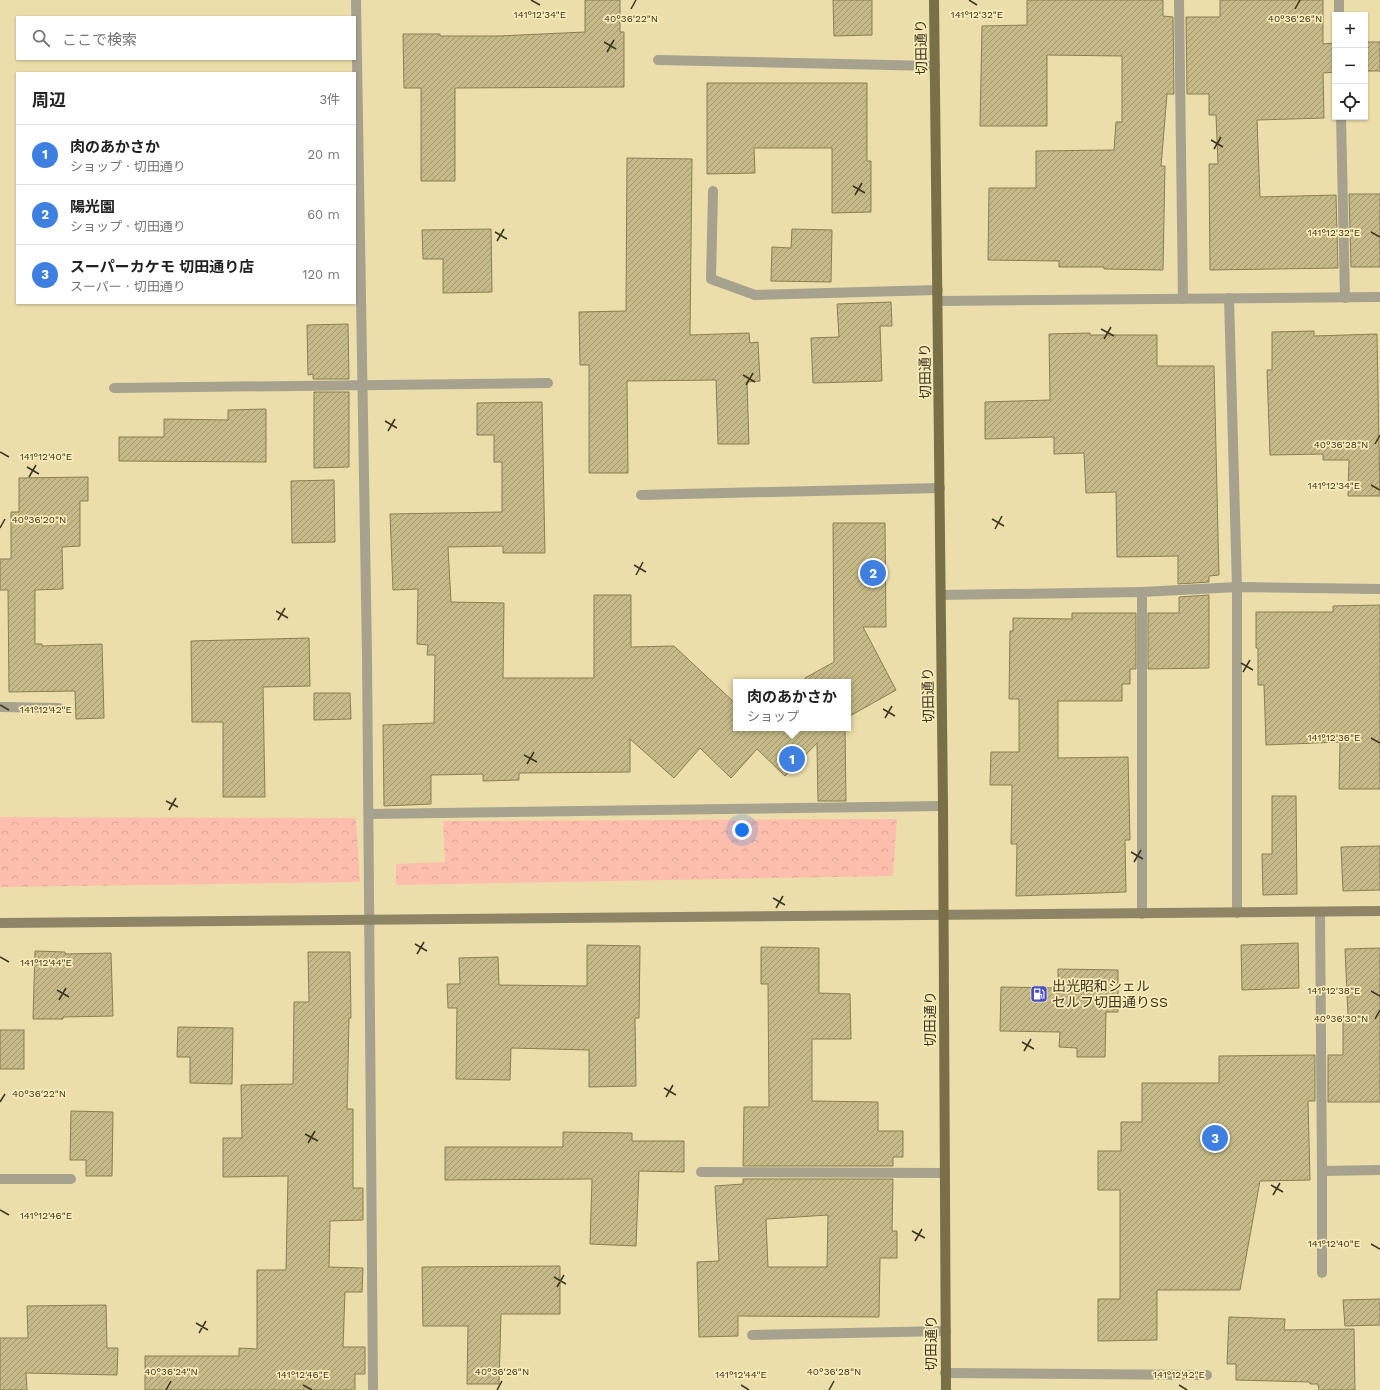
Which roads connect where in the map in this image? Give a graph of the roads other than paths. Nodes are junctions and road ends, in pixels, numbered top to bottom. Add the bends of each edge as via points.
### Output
1 (356, 0) edge
2 (934, 0) edge
3 (1179, 0) edge
4 (1339, 0) edge
5 (1339, 12) edge
6 (658, 60) dead end
7 (935, 66) junction
8 (1341, 120) edge
9 (713, 191) dead end
10 (938, 290) junction
11 (1380, 297) edge
12 (1229, 298) junction
13 (1344, 298) junction
14 (1183, 299) junction
15 (938, 301) junction
16 (548, 383) dead end
17 (365, 385) junction
18 (114, 388) dead end
19 (940, 488) junction
20 (641, 495) dead end
21 (1237, 587) junction
22 (1380, 589) edge
23 (1142, 592) junction
24 (942, 595) junction
25 (0, 707) edge
26 (59, 708) dead end
27 (943, 806) junction
28 (370, 814) junction
29 (1380, 911) edge
30 (1320, 912) junction
31 (1237, 913) junction
32 (1142, 914) junction
33 (944, 915) junction
34 (371, 918) junction
35 (0, 923) edge
36 (1380, 1170) edge
37 (1322, 1171) junction
38 (701, 1172) dead end
39 (945, 1172) junction
40 (71, 1178) dead end
41 (0, 1179) edge
42 (1322, 1273) dead end
43 (946, 1331) junction
44 (752, 1335) dead end
45 (946, 1373) junction
46 (1207, 1375) dead end
47 (373, 1390) edge
48 (946, 1390) edge

1 - 17 street
2 - 7 main road, 切田通り
3 - 14 street
4 - 5 street
6 - 7 street
7 - 10 main road, 切田通り
8 - 13 street
9 - 10 street via 711,279 755,295
10 - 15 main road, 切田通り
11 - 13 street
12 - 13 street
12 - 14 street
12 - 21 street
14 - 15 street
15 - 19 main road, 切田通り
16 - 17 street
17 - 18 street
17 - 28 street
19 - 20 street
19 - 24 main road, 切田通り
21 - 22 street
21 - 23 street
21 - 31 street
23 - 24 street
23 - 32 street
24 - 27 main road, 切田通り
25 - 26 street
27 - 28 street
27 - 33 main road, 切田通り
28 - 34 street
29 - 30 street
30 - 31 street
30 - 37 street
31 - 32 street
32 - 33 street
33 - 34 street
33 - 39 main road, 切田通り
34 - 35 street
34 - 47 street
36 - 37 street
37 - 42 street
38 - 39 street
39 - 43 main road, 切田通り
40 - 41 street
43 - 44 street
43 - 45 main road, 切田通り
45 - 46 street
45 - 48 main road, 切田通り

